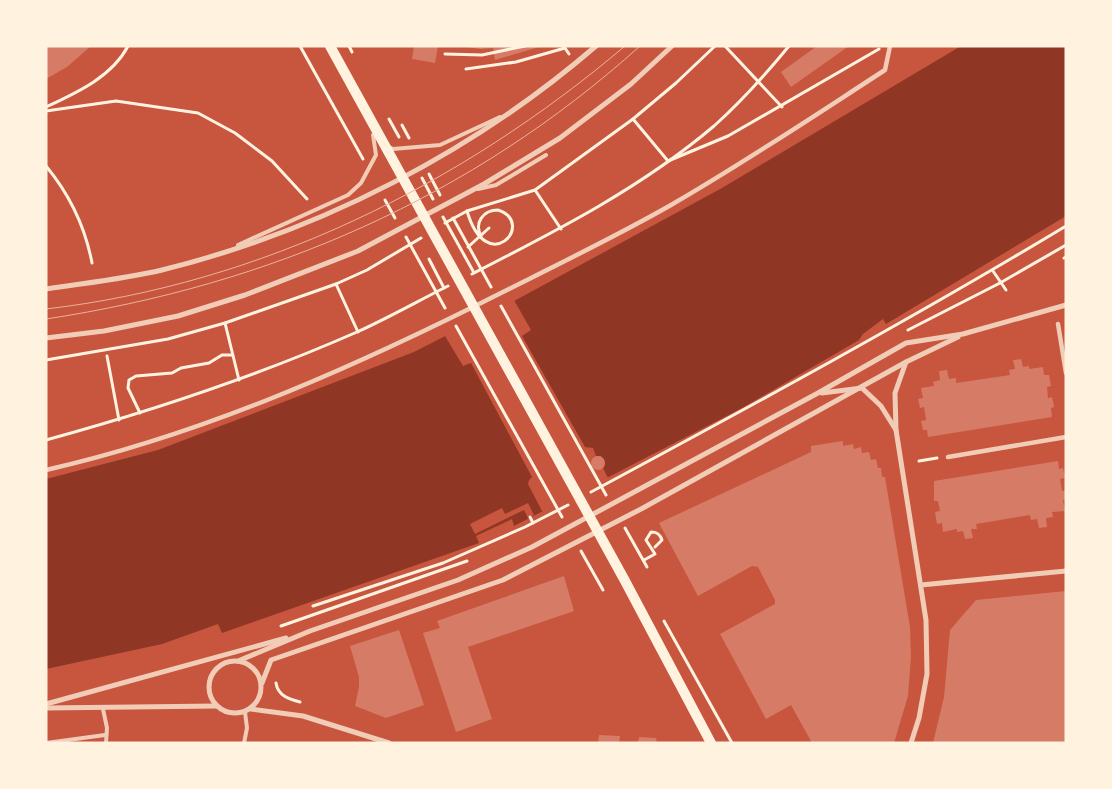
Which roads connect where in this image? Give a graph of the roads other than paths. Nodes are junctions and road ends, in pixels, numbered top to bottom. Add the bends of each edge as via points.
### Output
1 (330, 46) edge
2 (596, 46) edge
3 (672, 46) edge
4 (890, 46) edge
5 (506, 114) junction
6 (546, 155) dead end
7 (473, 190) junction
8 (228, 251) junction
9 (46, 289) edge
10 (1066, 305) edge
11 (1058, 324) dead end
12 (963, 334) junction
13 (46, 338) edge
14 (906, 362) junction
15 (1066, 373) edge
16 (862, 388) junction
17 (818, 393) junction
18 (896, 430) junction
19 (1066, 437) edge
20 (948, 457) road end
21 (46, 470) edge
22 (1066, 571) edge
23 (921, 584) junction
24 (299, 635) junction
25 (238, 661) junction
26 (262, 683) junction
27 (46, 704) edge
28 (217, 706) junction
29 (46, 708) edge
30 (103, 709) junction
31 (251, 709) junction
32 (245, 712) junction
33 (105, 735) junction
34 (46, 743) edge
35 (106, 743) edge
36 (244, 743) edge
37 (389, 743) edge
38 (711, 743) edge
39 (911, 743) edge

1 - 38 main road
2 - 5 street
3 - 7 street via 631,84 560,138
4 - 21 street via 885,70 669,206 544,271 392,347 250,407 154,440
5 - 8 street via 451,150 370,194
5 - 8 lane via 440,145 393,149 373,136 376,156 361,183 348,195
6 - 7 lane via 496,185
7 - 13 street via 358,251 245,295 178,316 104,331
8 - 9 street via 161,270
10 - 12 street
11 - 15 street
12 - 14 street
12 - 17 street via 906,343
14 - 16 street
14 - 18 street via 895,393
16 - 17 street
16 - 18 street via 880,406
16 - 26 street via 643,508 503,580 271,660
17 - 24 street via 532,547 458,580
18 - 23 street
19 - 20 street
22 - 23 street
23 - 39 street via 926,620 927,674
24 - 25 street
24 - 27 street
25 - 26 street via 254,668
25 - 28 street via 222,664 211,676 209,692
26 - 31 street via 260,698
28 - 30 street
28 - 32 street via 230,713
29 - 30 street
30 - 33 lane via 107,728
31 - 32 street
31 - 37 street via 303,716
32 - 36 lane via 247,728
33 - 34 lane
33 - 35 lane

